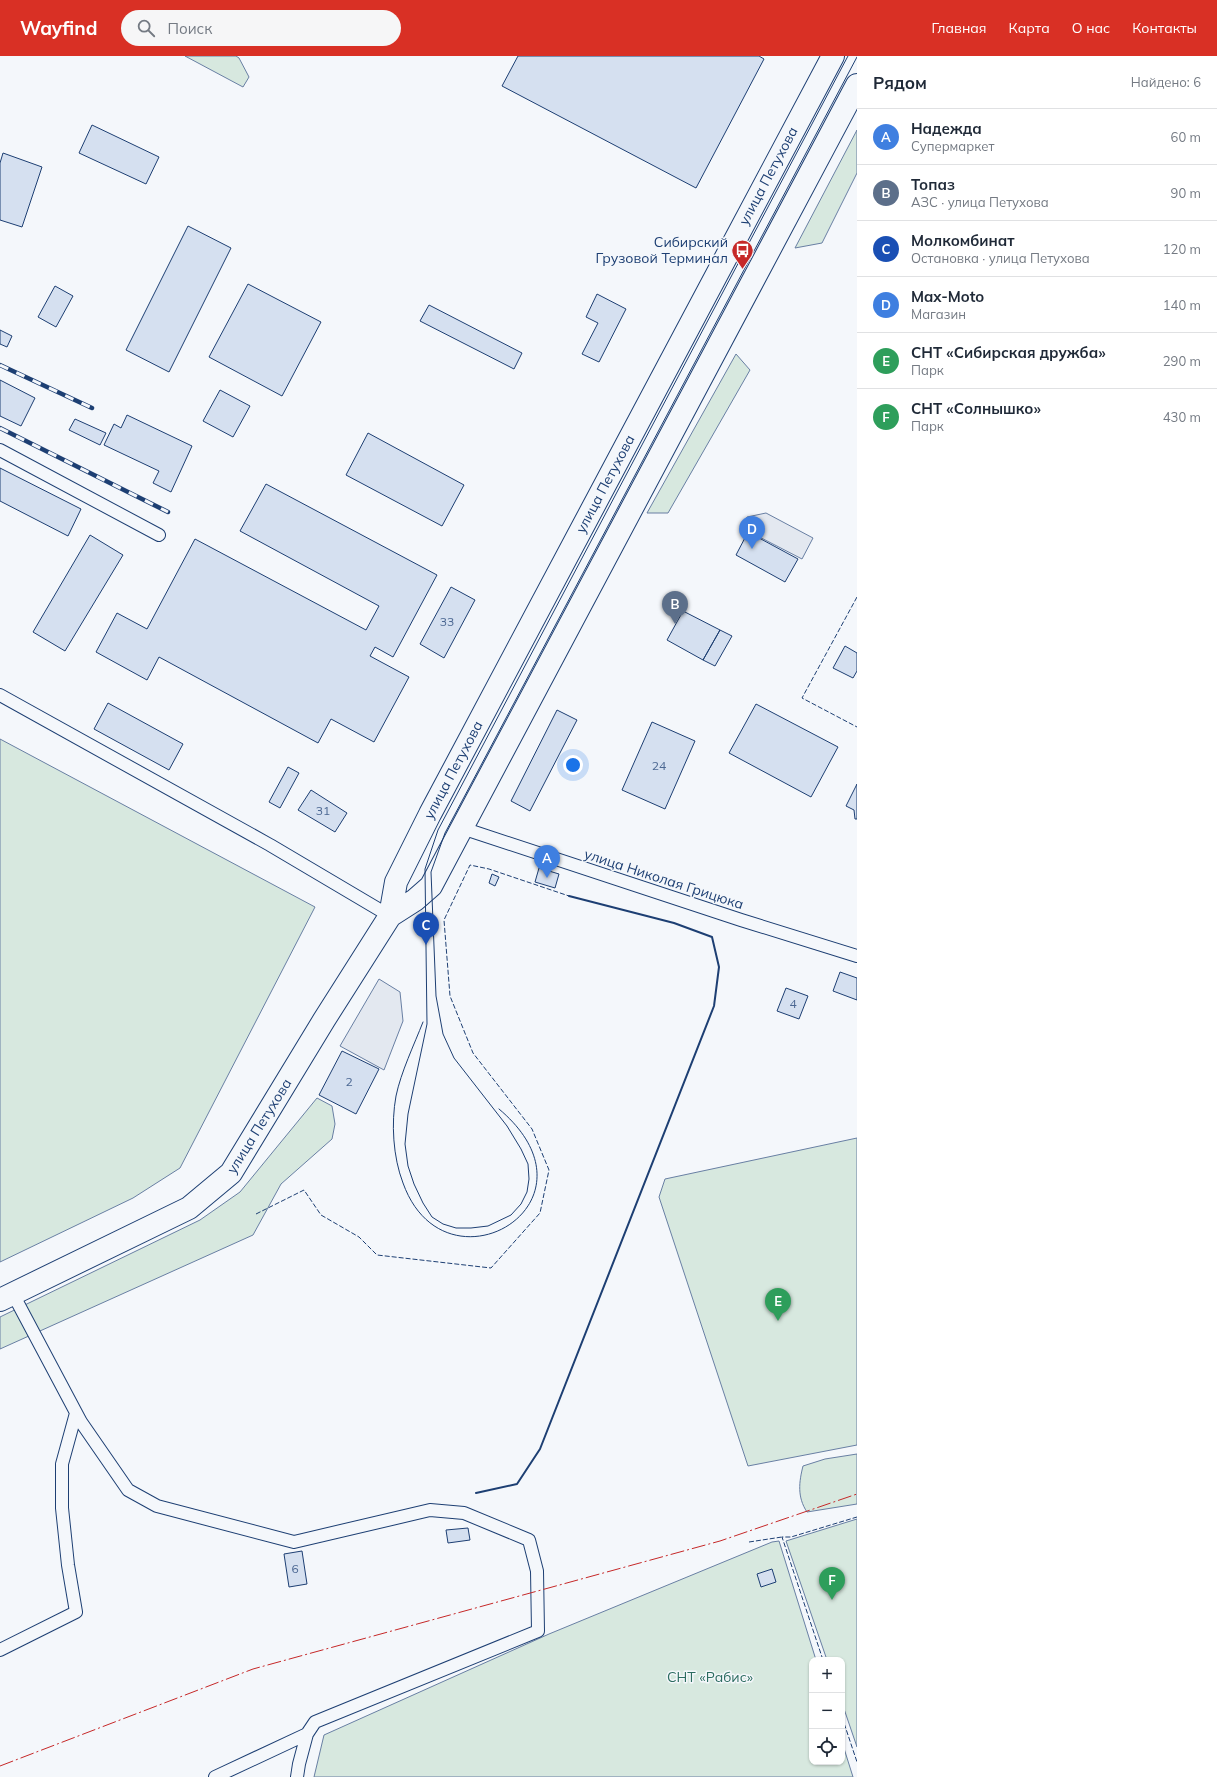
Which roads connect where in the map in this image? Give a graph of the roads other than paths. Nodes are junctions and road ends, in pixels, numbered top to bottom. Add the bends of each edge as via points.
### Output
1 (833, 56) edge
2 (857, 85) edge
3 (0, 450) edge
4 (159, 535) dead end
5 (0, 695) edge
6 (462, 828) junction
7 (390, 916) junction
8 (857, 956) edge
9 (6, 1297) edge
10 (76, 1413) junction
11 (0, 1650) edge
12 (307, 1734) junction
13 (215, 1777) edge
14 (297, 1777) edge

1 - 7 highway, улица Петухова via 430,814 396,882
2 - 6 highway, улица Петухова
3 - 4 street
5 - 7 street via 270,845
6 - 7 highway, улица Петухова via 431,886
6 - 8 street, улица Николая Грицюка
7 - 9 highway, улица Петухова via 231,1173 189,1208
9 - 10 street
10 - 11 street via 62,1464 62,1508 76,1612
10 - 12 street via 128,1490 157,1506 294,1542 430,1510 464,1513 529,1540 537,1570 538,1632 314,1722
12 - 13 street
12 - 14 street

